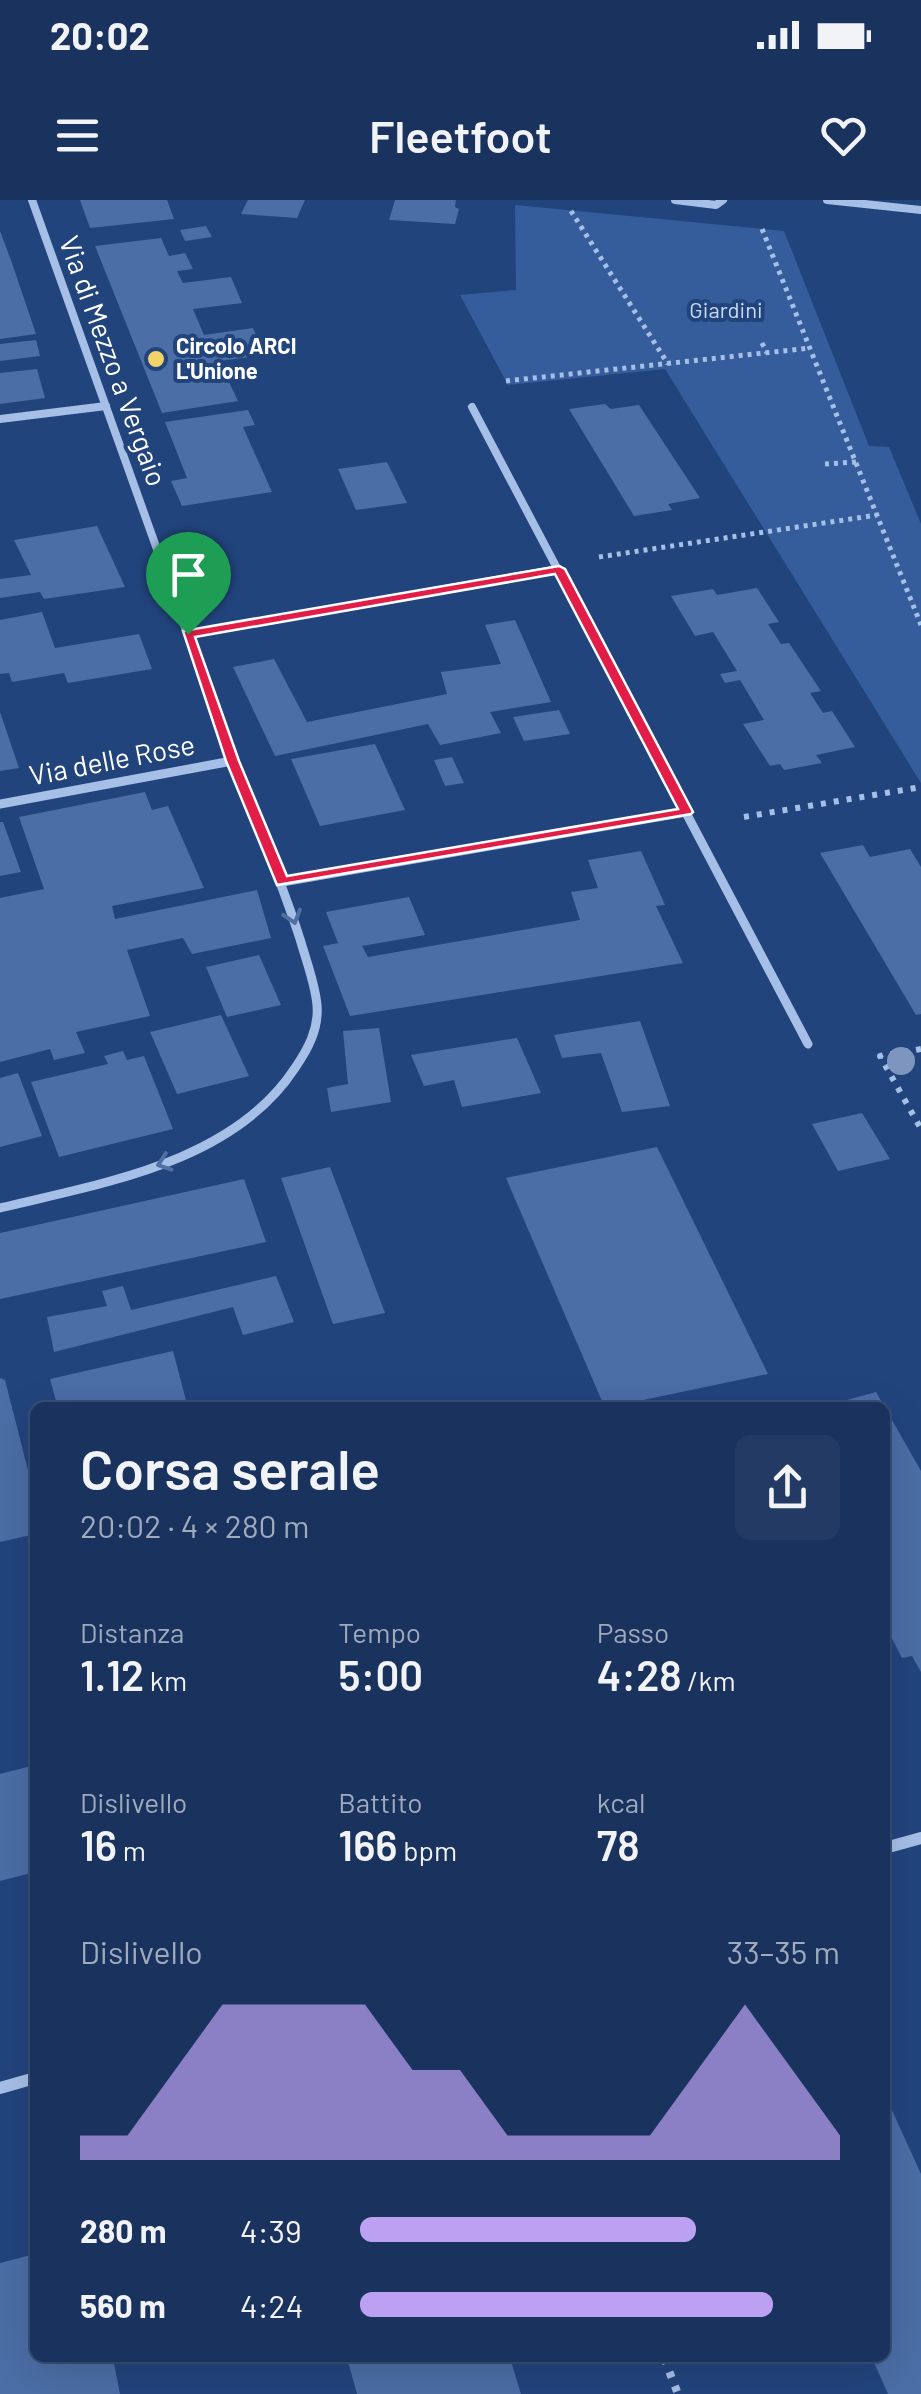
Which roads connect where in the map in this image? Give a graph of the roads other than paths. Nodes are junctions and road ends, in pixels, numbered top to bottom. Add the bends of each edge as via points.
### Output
1 (32, 200) edge
2 (675, 200) edge
3 (723, 200) edge
4 (827, 200) edge
5 (921, 210) edge
6 (106, 406) junction
7 (472, 407) dead end
8 (0, 419) edge
9 (559, 569) junction
10 (188, 634) junction
11 (232, 761) junction
12 (0, 804) edge
13 (686, 812) junction
14 (282, 882) junction
15 (808, 1044) dead end
16 (0, 1208) edge
17 (921, 1838) edge
18 (890, 1847) edge
19 (30, 2079) edge
20 (0, 2088) edge

1 - 6 street, Via di Mezzo a Vergaio
2 - 3 street
4 - 5 street
6 - 8 street
6 - 10 street, Via di Mezzo a Vergaio
7 - 9 street
9 - 10 street
9 - 13 street
10 - 11 street, Via di Mezzo a Vergaio
11 - 12 street, Via delle Rose
11 - 14 street, Via di Mezzo a Vergaio
13 - 14 street
13 - 15 street
14 -> 16 street, Via di Mezzo a Vergaio via 318,1012 306,1053 284,1083 249,1117 183,1156
17 - 18 street
19 - 20 street

